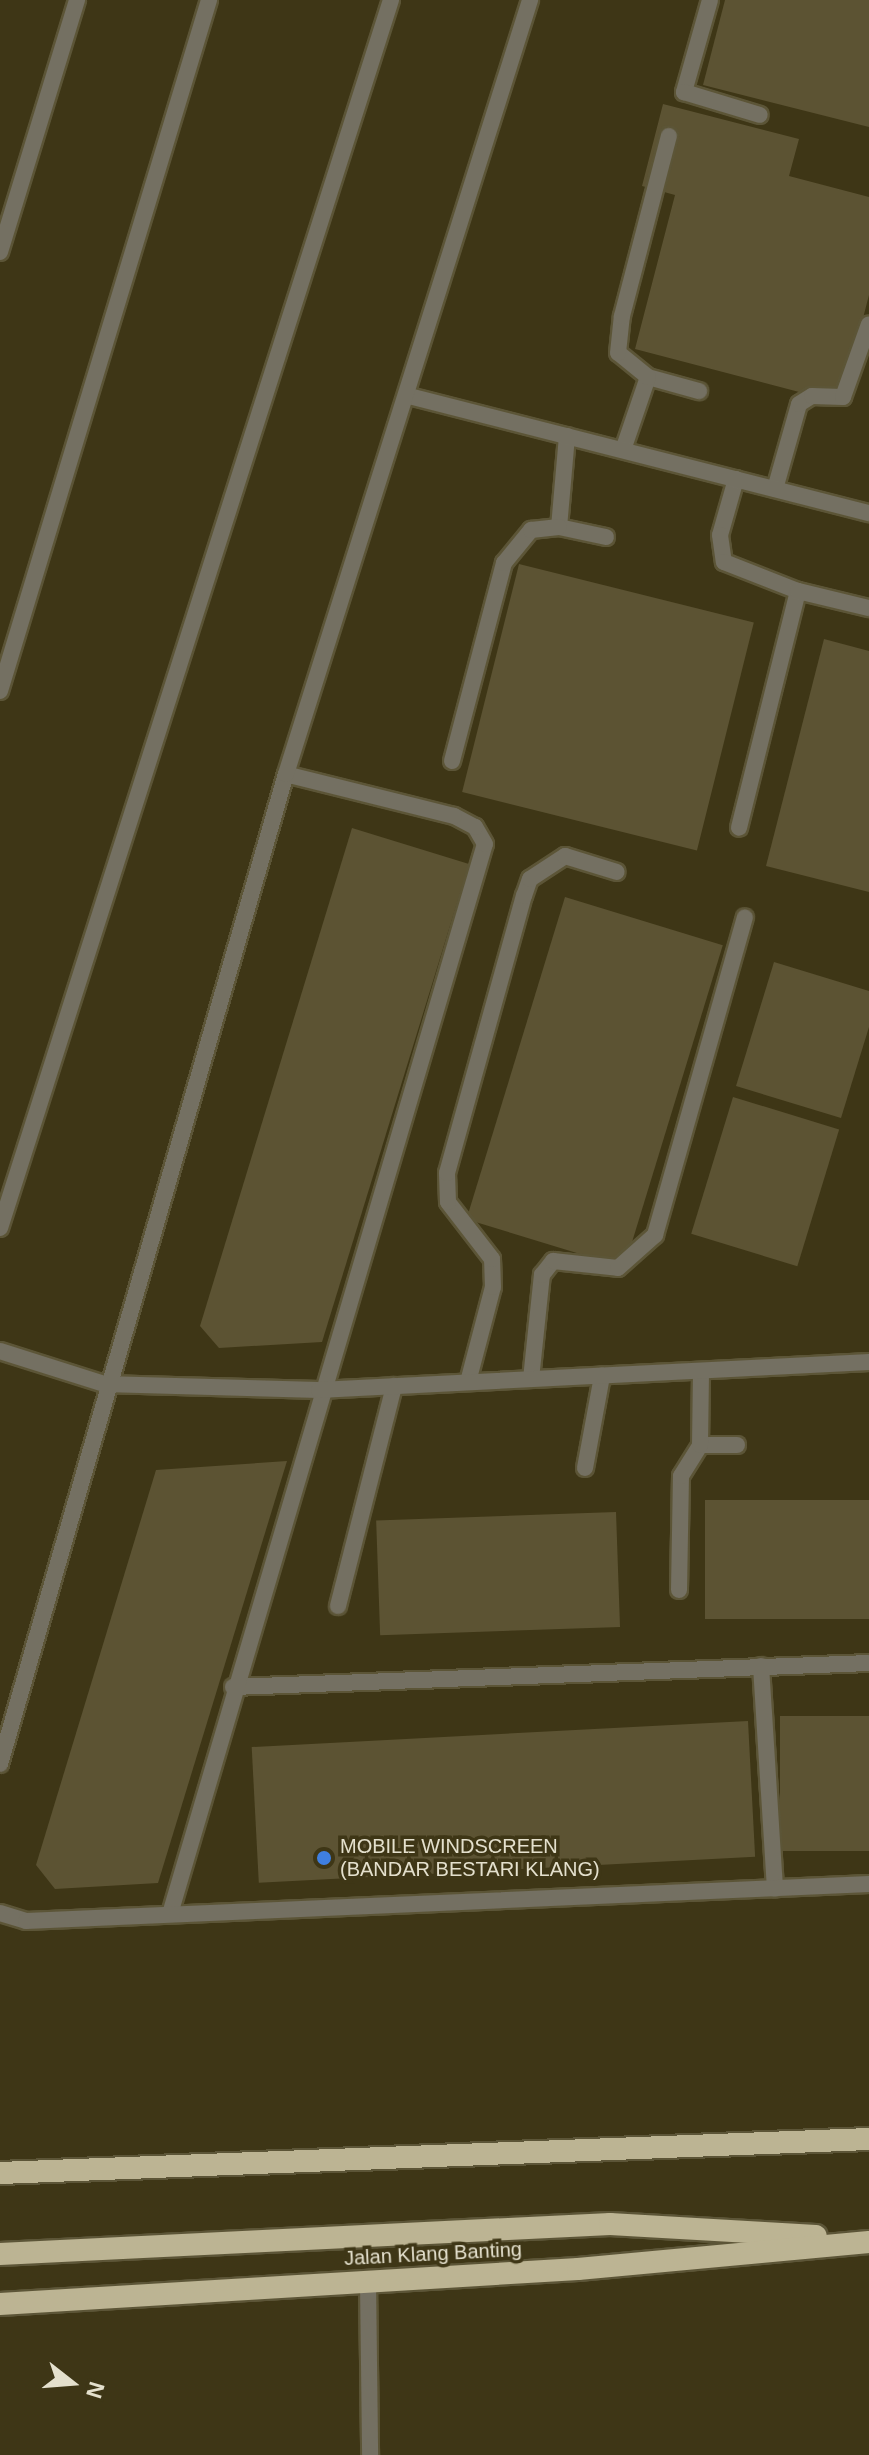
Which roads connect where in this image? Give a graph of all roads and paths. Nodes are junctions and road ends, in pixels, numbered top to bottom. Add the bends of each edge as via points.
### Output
1 (77, 0) edge
2 (209, 0) edge
3 (391, 0) edge
4 (530, 0) edge
5 (710, 0) edge
6 (760, 115) dead end
7 (669, 136) dead end
8 (0, 252) edge
9 (869, 324) edge
10 (648, 377) junction
11 (699, 391) dead end
12 (409, 396) junction
13 (567, 436) junction
14 (623, 450) junction
15 (736, 479) junction
16 (775, 489) junction
17 (869, 513) edge
18 (559, 527) junction
19 (606, 537) dead end
20 (798, 591) junction
21 (869, 608) edge
22 (0, 691) edge
23 (452, 761) dead end
24 (286, 774) junction
25 (739, 828) dead end
26 (617, 872) dead end
27 (745, 917) dead end
28 (0, 1228) edge
29 (0, 1351) edge
30 (869, 1362) edge
31 (701, 1371) junction
32 (602, 1376) junction
33 (531, 1379) junction
34 (468, 1382) junction
35 (104, 1384) junction
36 (394, 1386) junction
37 (319, 1390) junction
38 (700, 1445) junction
39 (737, 1445) dead end
40 (585, 1468) dead end
41 (679, 1590) dead end
42 (338, 1606) dead end
43 (869, 1663) edge
44 (761, 1666) junction
45 (233, 1687) junction
46 (0, 1764) edge
47 (869, 1884) edge
48 (775, 1889) junction
49 (0, 1913) edge
50 (170, 1914) junction
51 (869, 2139) edge
52 (0, 2173) edge
53 (869, 2240) edge
54 (0, 2254) edge
55 (368, 2281) junction
56 (0, 2304) edge
57 (370, 2455) edge

1 - 8 street
2 - 22 street
3 - 28 street
4 - 12 street
5 - 6 street via 687,97
7 - 10 street via 618,353
9 - 16 street via 854,383 843,397 812,396 799,404
10 - 11 street
10 - 14 street
12 - 13 street
12 - 24 street
13 - 14 street
13 - 18 street
14 - 15 street
15 - 16 street
15 - 20 street via 720,535 724,562
16 - 17 street
18 - 19 street
18 - 23 street via 531,530 504,563
20 - 21 street
20 - 25 street
24 - 35 street
24 - 37 street via 454,816 475,827 485,844
26 - 34 street via 565,856 530,879 524,896 447,1173 448,1202 492,1259 493,1287
27 - 33 street via 655,1235 618,1268 553,1261 542,1275
29 - 35 street
30 - 31 street
31 - 32 street
31 - 38 street
32 - 33 street
32 - 40 street
33 - 34 street
34 - 36 street
35 - 37 street
35 - 46 street
36 - 37 street
36 - 42 street
37 - 45 street
38 - 39 street
38 - 41 street via 681,1476
43 - 44 street
44 - 45 street
44 - 48 street
45 - 50 street
47 - 48 street
48 - 50 street
49 - 50 street via 26,1921
51 - 52 highway
53 - 54 highway via 610,2224
53 - 55 highway, Jalan Klang Banting
55 - 56 highway, Jalan Klang Banting
55 - 57 street

